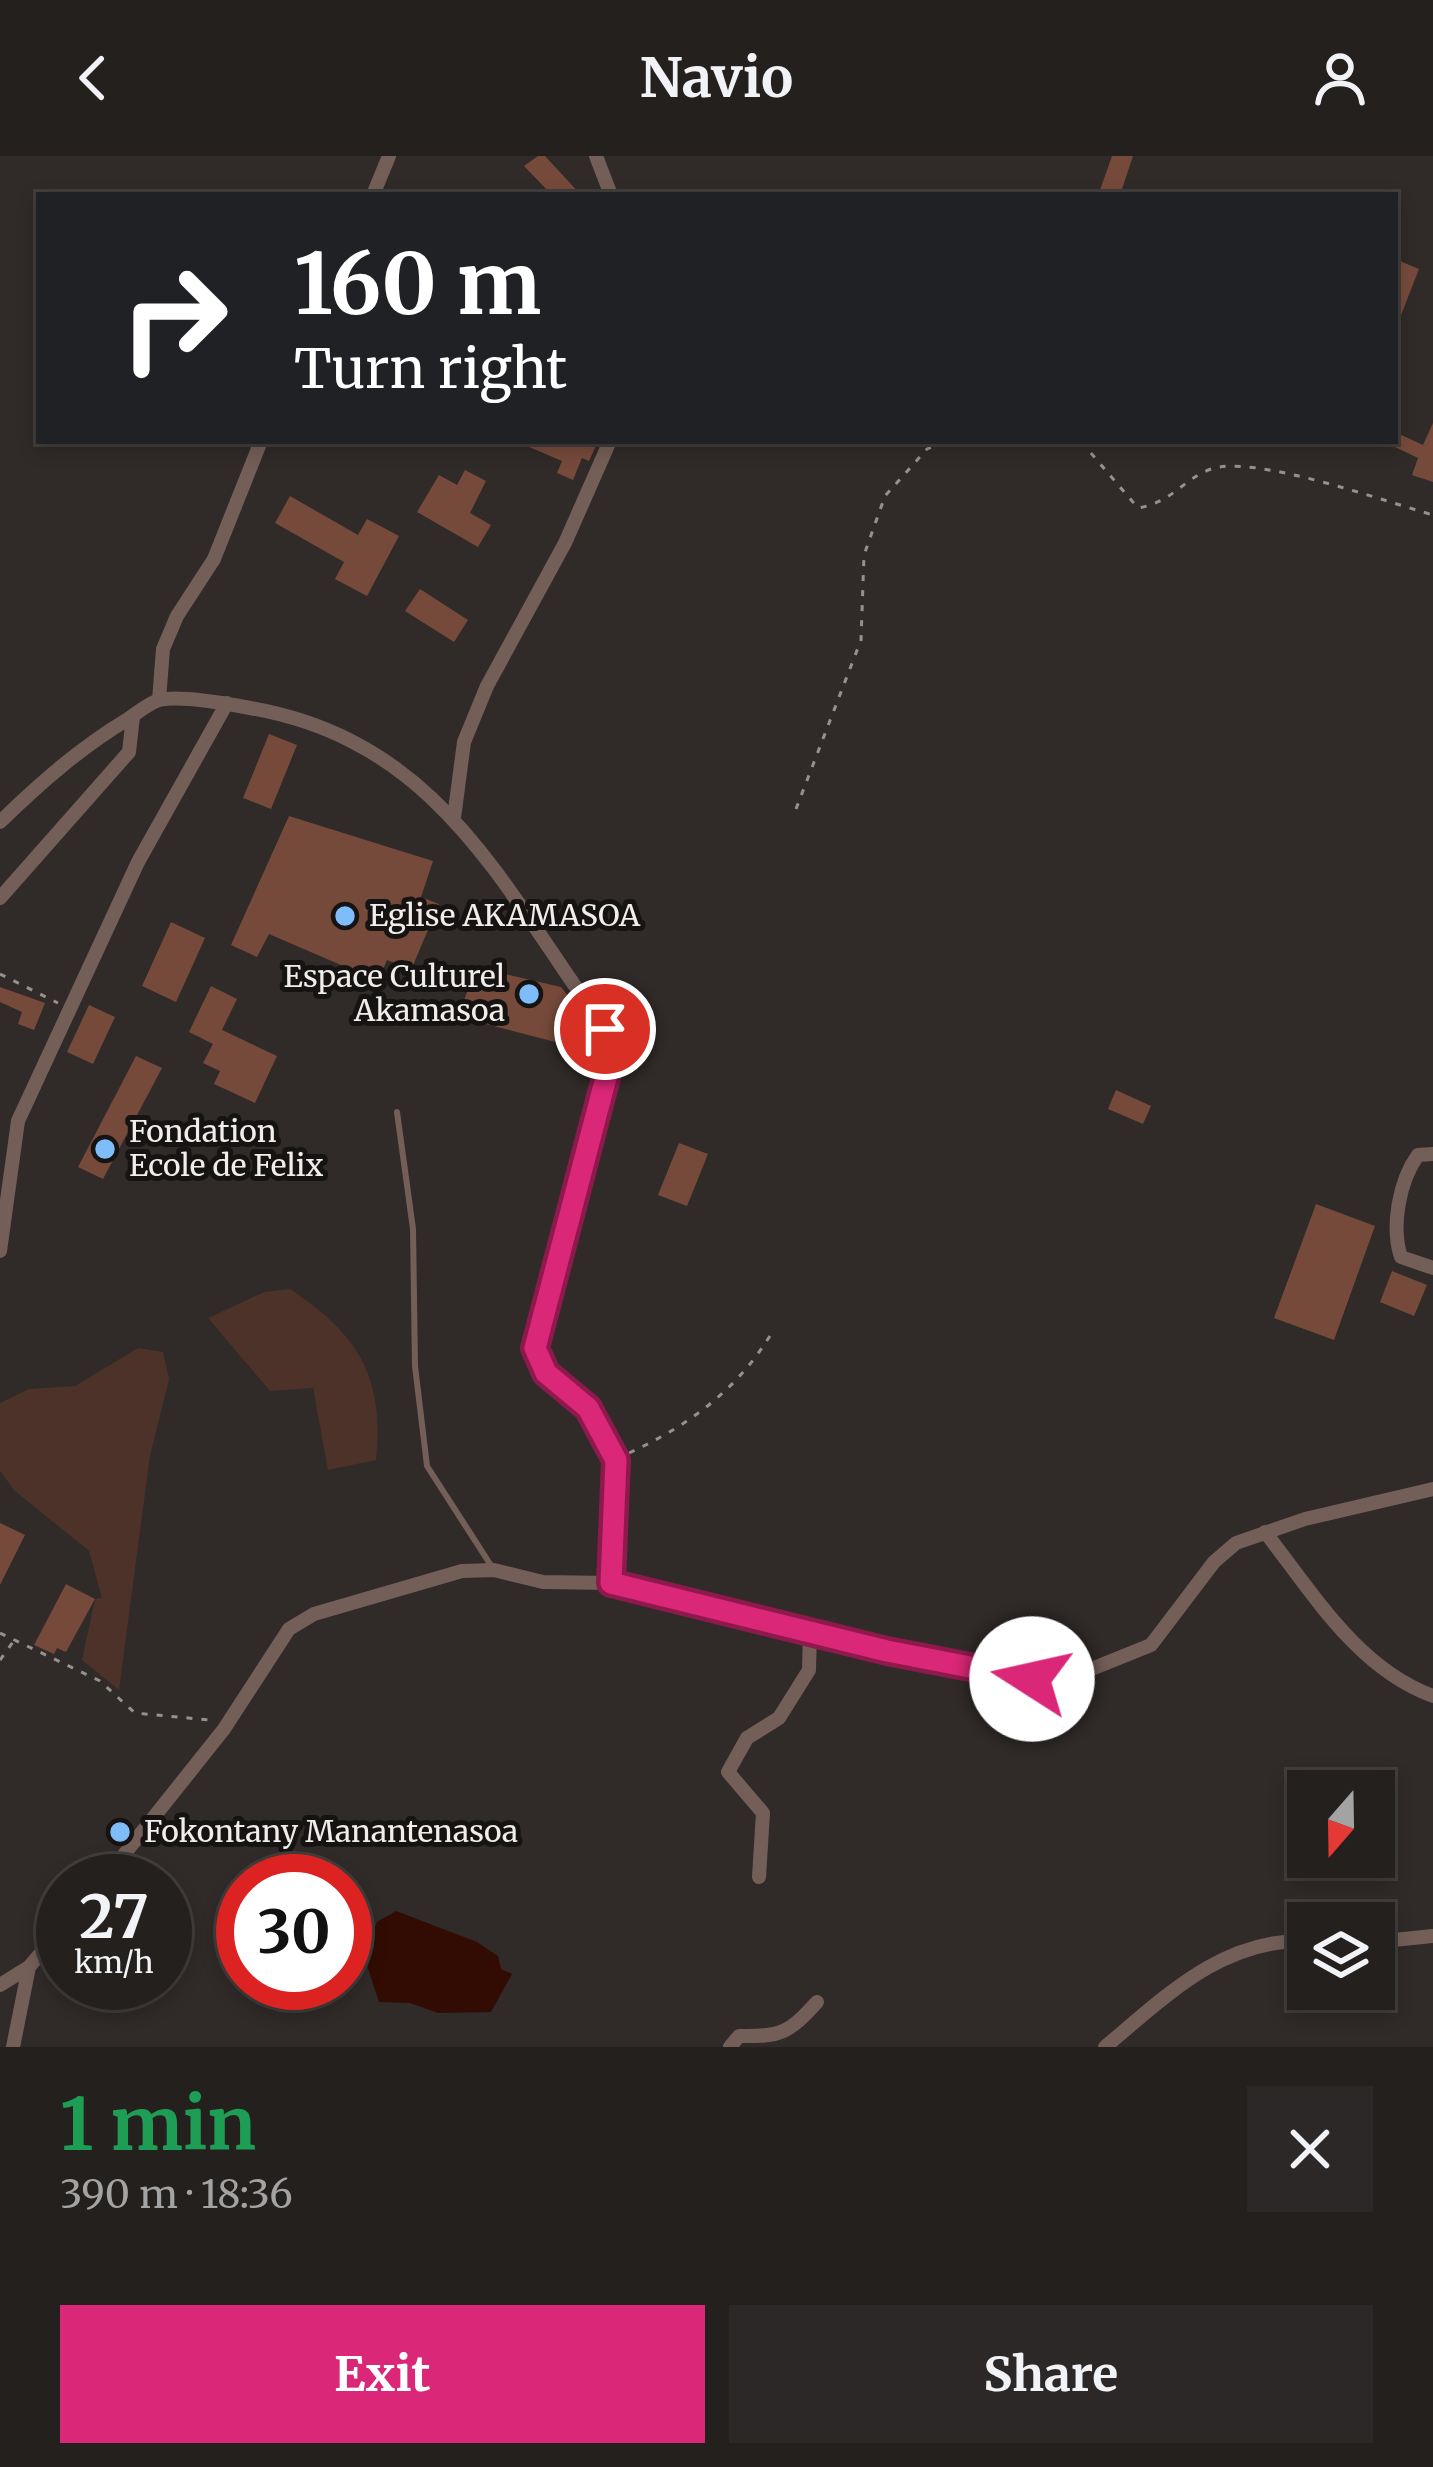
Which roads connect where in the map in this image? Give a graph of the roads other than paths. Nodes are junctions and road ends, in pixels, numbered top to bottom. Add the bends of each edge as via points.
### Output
1 (389, 156) edge
2 (596, 156) edge
3 (374, 192) edge
4 (610, 192) edge
5 (260, 444) edge
6 (609, 444) edge
7 (159, 700) junction
8 (227, 704) junction
9 (133, 716) junction
10 (454, 818) junction
11 (0, 822) edge
12 (0, 898) edge
13 (397, 1112) dead end
14 (1433, 1154) edge
15 (0, 1251) edge
16 (1433, 1268) edge
17 (1433, 1490) edge
18 (1264, 1532) junction
19 (494, 1570) junction
20 (611, 1583) junction
21 (809, 1631) junction
22 (1433, 1696) edge
23 (124, 1854) edge
24 (759, 1877) dead end
25 (1433, 1936) edge
26 (1287, 1940) edge
27 (1395, 1940) edge
28 (36, 1959) edge
29 (29, 1967) junction
30 (0, 1985) edge
31 (818, 2002) dead end
32 (13, 2047) edge
33 (730, 2047) edge
34 (1105, 2047) edge

1 - 3 street
2 - 4 street
5 - 7 street via 214,559 163,649
6 - 10 street via 487,686 464,742
7 - 8 street
7 - 9 street
8 - 10 street via 302,720 359,748 423,786
8 - 15 street via 138,862 18,1120
9 - 11 street via 50,774
9 - 12 street via 129,752
10 - 20 street via 613,1051 535,1348 546,1373 588,1408 616,1460
13 - 19 lane via 413,1229 415,1366 427,1466
14 - 16 street via 1418,1155 1407,1170 1394,1237 1401,1257
17 - 18 street
18 - 21 street via 1214,1562 1151,1645 1074,1676 988,1672
18 - 22 street via 1379,1666
19 - 20 street via 543,1582
19 - 23 street via 463,1571 314,1614 289,1629 224,1729
20 - 21 street
21 - 24 street via 809,1670 779,1718 747,1738 728,1772 764,1813
25 - 27 street
26 - 34 street via 1199,1968
28 - 29 street
29 - 30 street
29 - 32 street
31 - 33 street via 792,2030 739,2036

